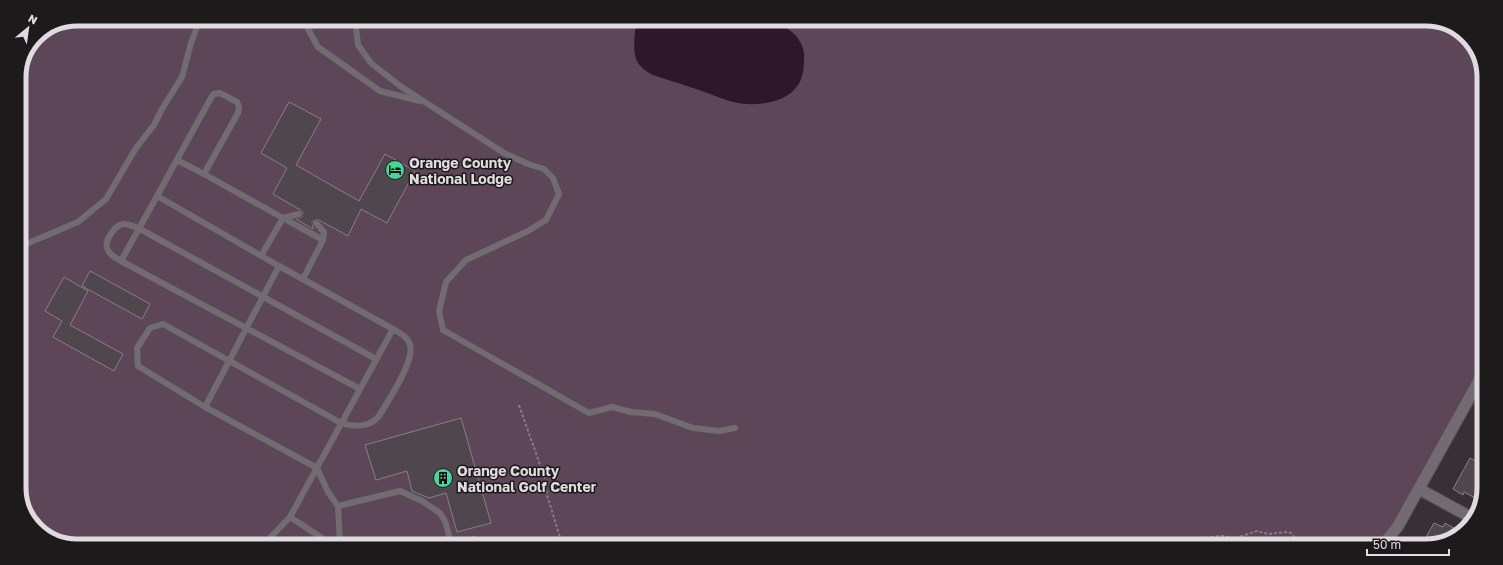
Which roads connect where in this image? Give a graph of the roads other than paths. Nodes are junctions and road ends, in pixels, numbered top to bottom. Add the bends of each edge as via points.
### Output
1 (197, 26) edge
2 (307, 26) edge
3 (357, 26) edge
4 (425, 102) junction
5 (177, 160) junction
6 (204, 174) junction
7 (157, 196) junction
8 (299, 214) dead end
9 (283, 218) junction
10 (316, 223) dead end
11 (140, 229) junction
12 (323, 240) junction
13 (26, 244) edge
14 (262, 256) junction
15 (121, 261) junction
16 (279, 266) junction
17 (303, 279) junction
18 (263, 297) junction
19 (246, 328) junction
20 (392, 329) junction
21 (376, 359) junction
22 (230, 361) junction
23 (1477, 384) edge
24 (360, 389) junction
25 (205, 407) junction
26 (341, 423) junction
27 (735, 428) dead end
28 (317, 468) junction
29 (1419, 489) junction
30 (338, 506) junction
31 (1468, 516) edge
32 (290, 517) junction
33 (269, 539) edge
34 (323, 539) edge
35 (338, 539) edge
36 (450, 539) edge
37 (1388, 539) edge

1 - 13 lane via 182,77 106,199 78,222
2 - 4 lane via 318,47 380,91
3 - 4 lane via 358,45 371,63
4 - 27 lane via 504,153 544,169 553,178 559,194 546,220 466,260 446,282 438,311 443,330 589,413 612,407 655,414 693,428 719,431
5 - 6 lane
5 - 6 lane via 212,96 216,93 237,102 238,110
5 - 7 lane
6 - 9 lane
7 - 11 lane
7 - 14 lane
8 - 9 lane
9 - 12 lane
9 - 14 lane
10 - 12 lane via 324,232
11 - 15 lane
11 - 15 lane via 119,225 108,241 107,250
11 - 18 lane
12 - 17 lane
14 - 16 lane
15 - 19 lane
16 - 17 lane
16 - 18 lane
17 - 20 lane
18 - 19 lane
18 - 21 lane
19 - 22 lane
19 - 24 lane
20 - 21 lane
20 - 26 lane via 402,333 411,347 407,368 375,422 359,426
21 - 24 lane
22 - 25 lane
22 - 25 lane via 163,324 150,328 137,348 138,366
22 - 26 lane
23 - 29 street
24 - 26 lane
25 - 28 lane
26 - 28 lane
28 - 30 lane
28 - 32 lane
29 - 31 street
29 - 37 street
30 - 35 lane
30 - 36 lane via 400,491 440,513
32 - 33 lane
32 - 34 lane

